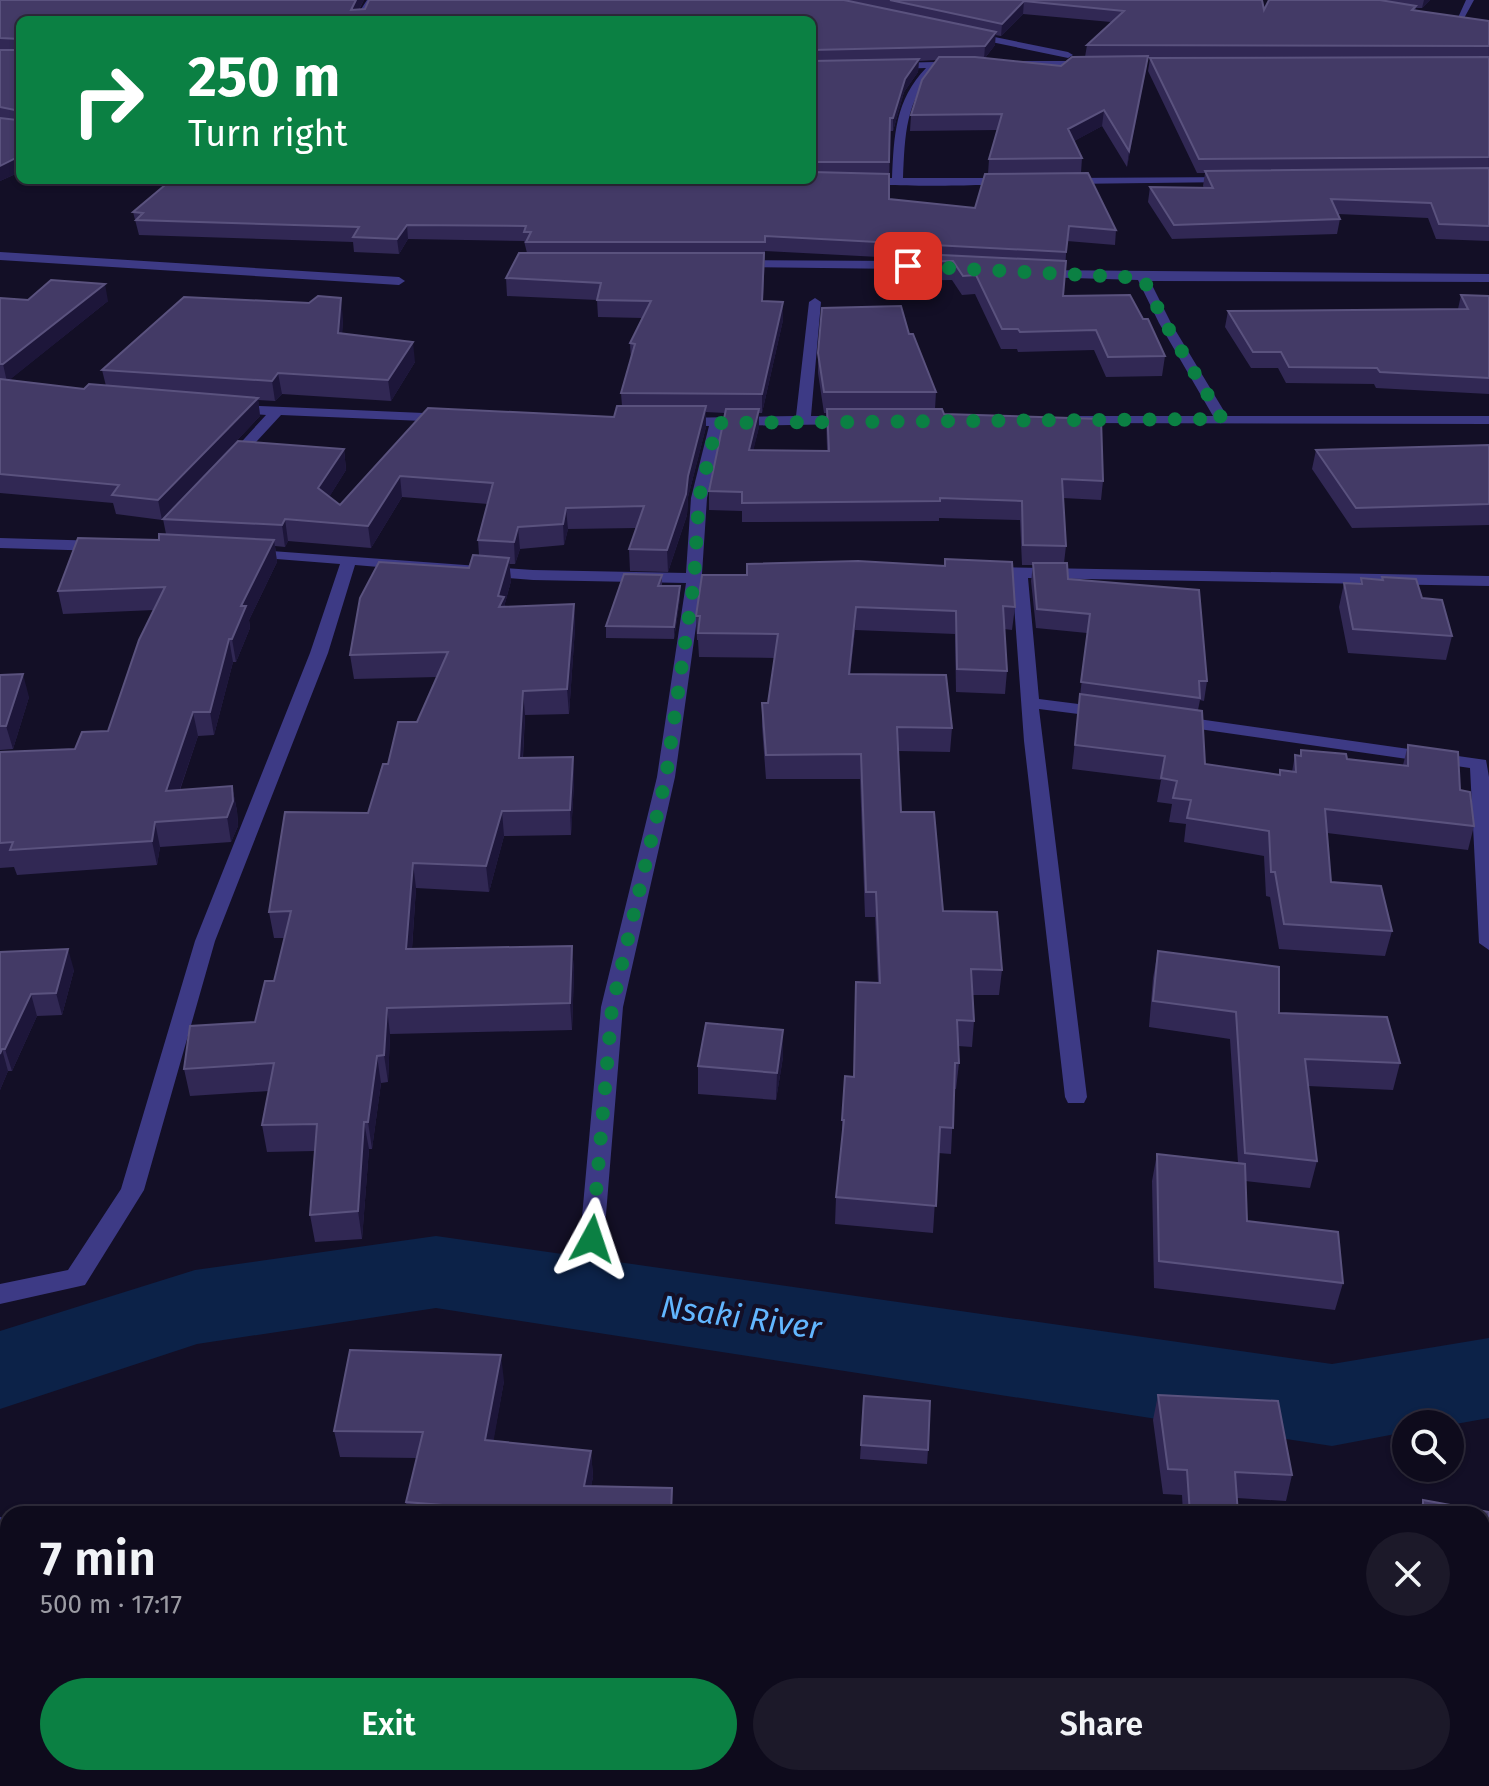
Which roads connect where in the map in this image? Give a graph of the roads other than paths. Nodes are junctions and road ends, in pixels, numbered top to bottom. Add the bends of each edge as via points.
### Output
1 (1470, 0) edge
2 (1444, 17) edge
3 (1459, 20) junction
4 (1474, 22) edge
5 (961, 33) edge
6 (1096, 59) edge
7 (1107, 63) edge
8 (1003, 64) edge
9 (935, 65) junction
10 (976, 65) edge
11 (874, 67) edge
12 (1242, 178) edge
13 (853, 181) edge
14 (1017, 181) edge
15 (1060, 181) edge
16 (897, 182) junction
17 (0, 256) edge
18 (722, 264) edge
19 (912, 266) edge
20 (1019, 272) edge
21 (1143, 278) junction
22 (1489, 278) edge
23 (399, 281) dead end
24 (815, 302) dead end
25 (215, 407) edge
26 (276, 412) junction
27 (468, 419) edge
28 (1222, 419) junction
29 (865, 420) edge
30 (1067, 420) edge
31 (1489, 420) edge
32 (803, 421) junction
33 (670, 422) edge
34 (717, 423) junction
35 (223, 469) edge
36 (0, 543) edge
37 (119, 547) edge
38 (226, 550) edge
39 (349, 560) junction
40 (969, 573) edge
41 (1020, 573) junction
42 (740, 579) edge
43 (694, 580) junction
44 (1489, 581) edge
45 (1030, 703) junction
46 (1124, 714) edge
47 (1155, 718) edge
48 (1489, 943) edge
49 (1076, 1097) dead end
50 (592, 1239) dead end
51 (0, 1294) edge

1 - 3 street
2 - 3 street
3 - 4 street
5 - 6 street
7 - 8 street
9 - 10 street
9 - 11 street
9 - 16 street via 906,97
12 - 15 street
13 - 16 street
14 - 16 street
17 - 23 street
18 - 19 street
20 - 21 street
21 - 22 street
21 - 28 street
24 - 32 street
25 - 26 street
26 - 27 street
26 - 35 street
28 - 30 street
28 - 31 street
29 - 32 street
32 - 34 street
33 - 34 street
34 - 43 street via 699,498
36 - 37 street
38 - 39 street
39 - 43 street via 533,575
39 - 51 street via 319,653 205,941 132,1190 76,1278
40 - 41 street
41 - 44 street
41 - 45 street
42 - 43 street
43 - 50 street via 666,777 612,1007
45 - 46 street
45 - 49 street
47 - 48 street via 1479,764

